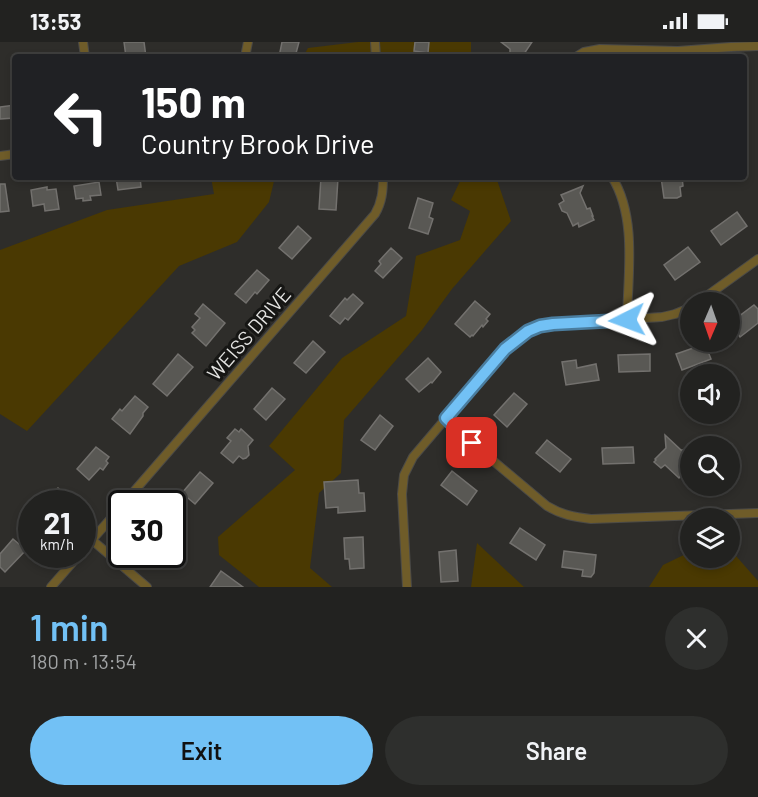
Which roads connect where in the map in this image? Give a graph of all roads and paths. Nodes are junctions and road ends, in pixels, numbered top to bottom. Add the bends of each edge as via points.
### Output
1 (758, 46) edge
2 (581, 54) edge
3 (383, 180) edge
4 (614, 180) edge
5 (758, 259) edge
6 (712, 292) edge
7 (680, 312) edge
8 (627, 320) junction
9 (446, 418) junction
10 (135, 490) edge
11 (758, 513) edge
12 (108, 521) edge
13 (96, 535) edge
14 (96, 543) edge
15 (68, 568) edge
16 (51, 587) edge
17 (147, 587) edge
18 (407, 587) edge

1 - 2 street via 600,50
3 - 10 street, WEISS DRIVE via 375,214
4 - 8 street via 623,198 629,237
5 - 6 street
7 - 8 street
8 - 9 street via 553,324 528,331 505,349
9 - 11 street via 547,506 571,517
9 - 18 street via 409,462 403,481
12 - 13 street, WEISS DRIVE
14 - 17 street
15 - 16 street

